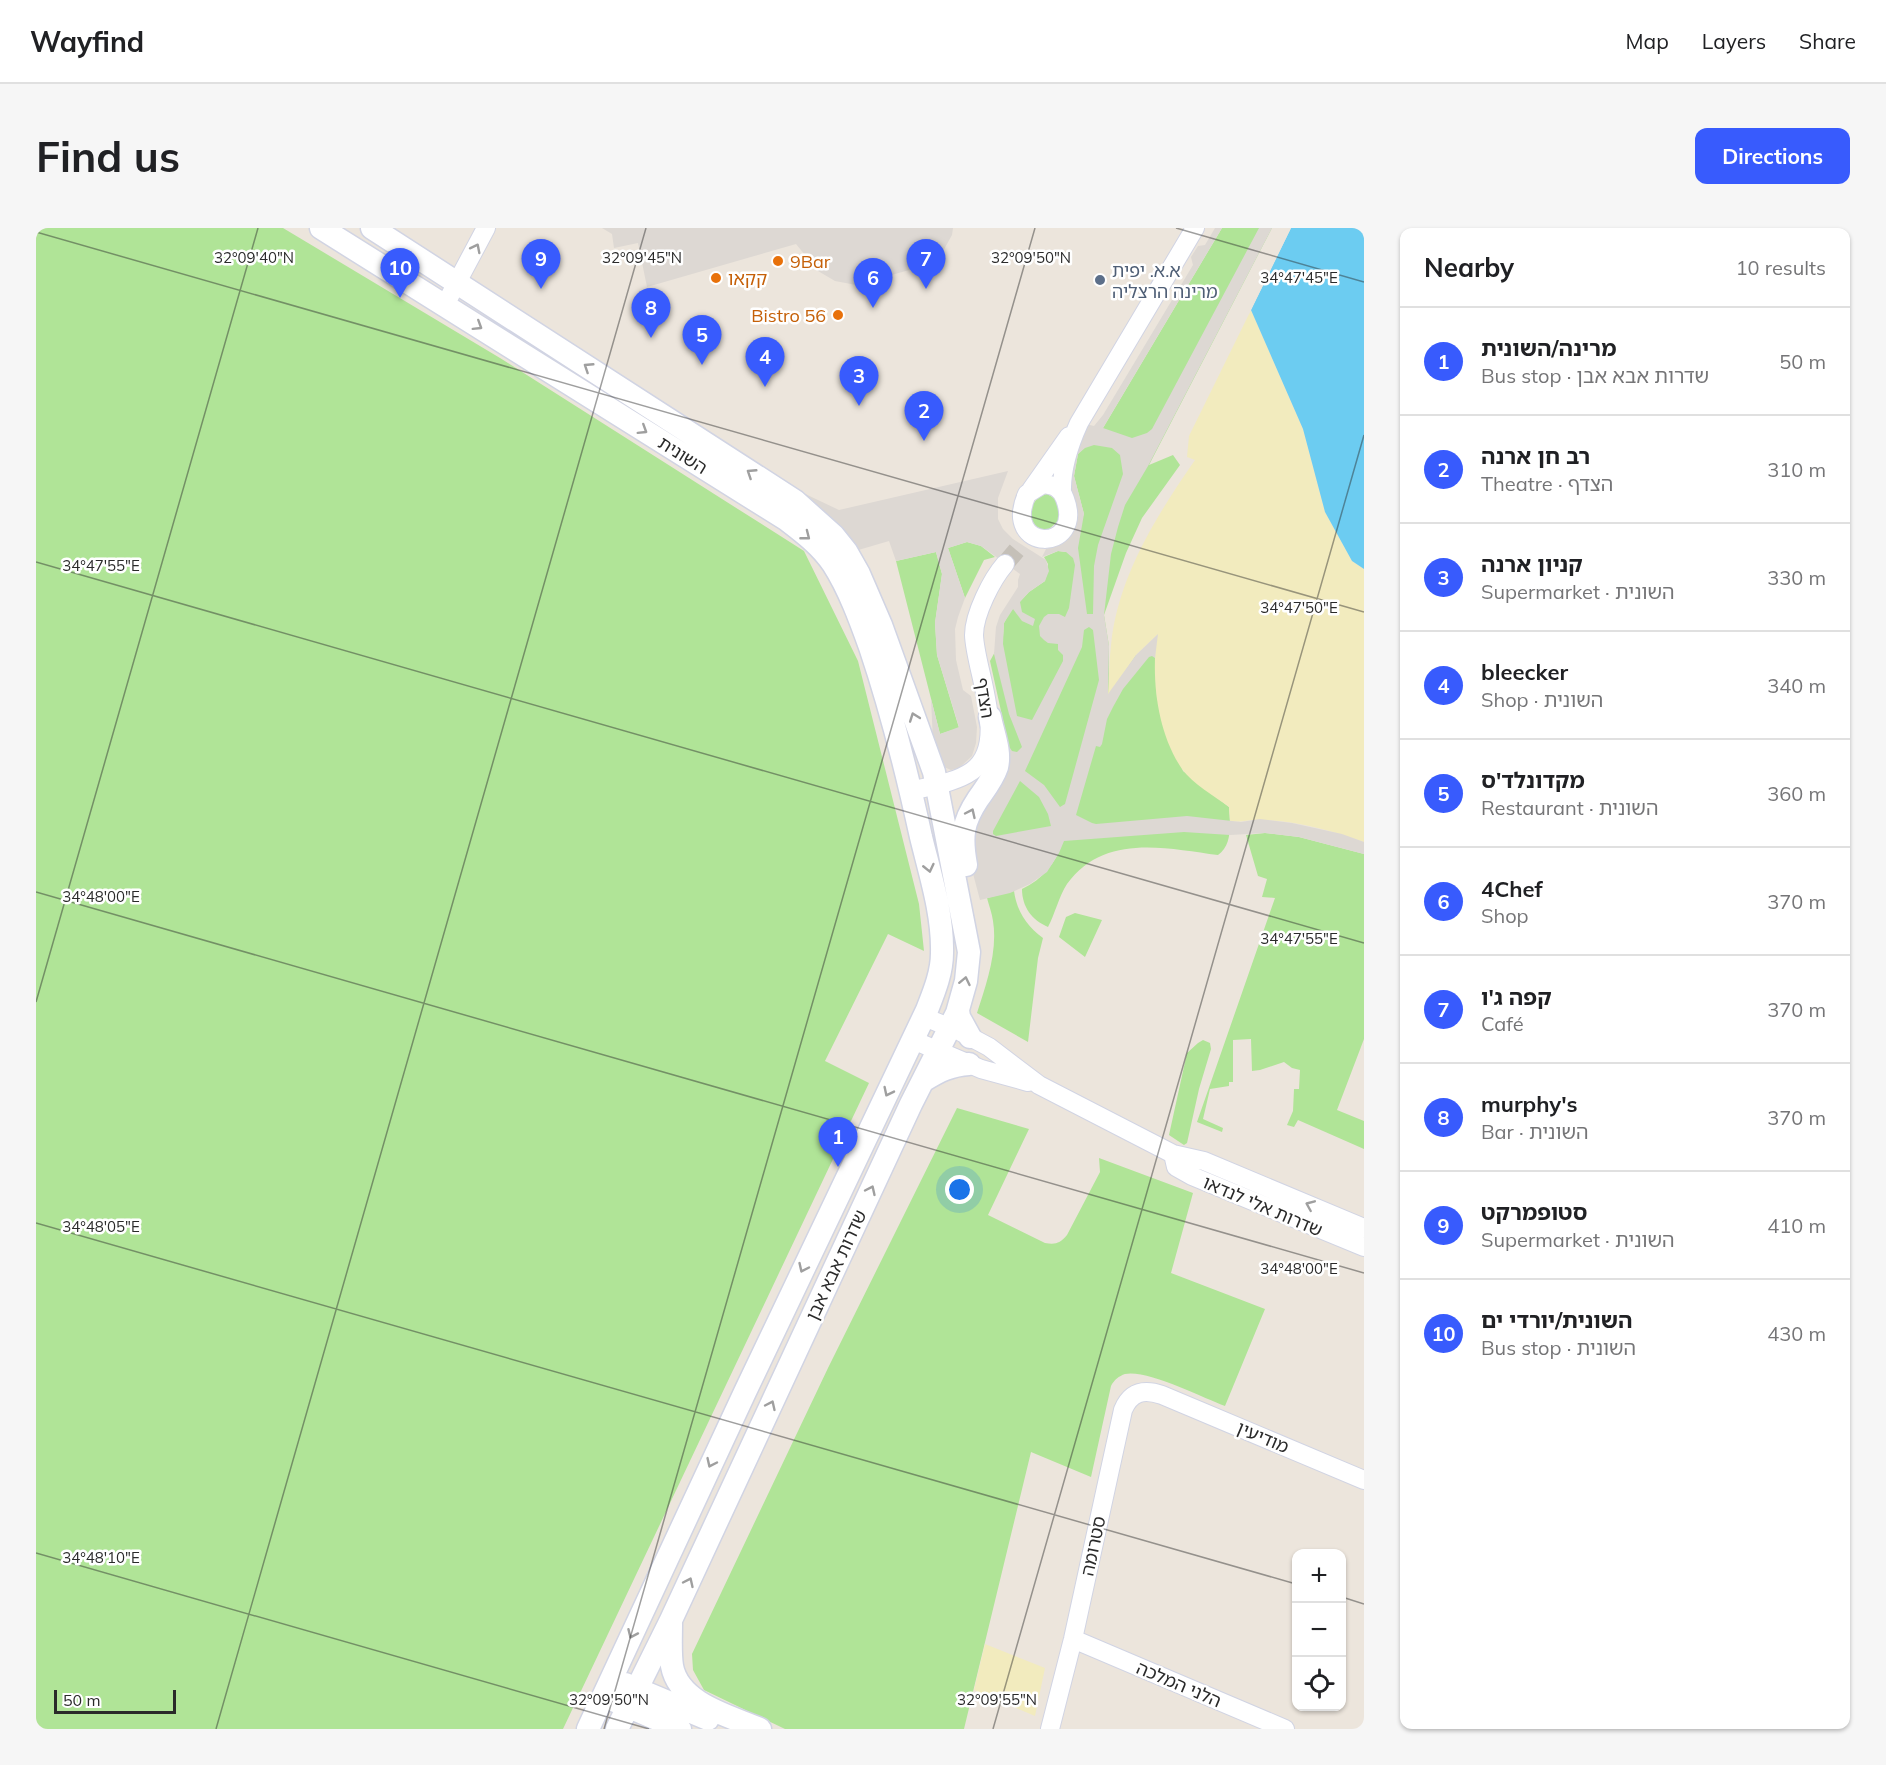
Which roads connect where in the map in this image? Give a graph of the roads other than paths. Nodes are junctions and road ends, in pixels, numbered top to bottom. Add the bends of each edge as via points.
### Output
1 (321, 228) edge
2 (372, 228) edge
3 (486, 228) edge
4 (1195, 228) edge
5 (457, 284) junction
6 (445, 305) junction
7 (1079, 423) junction
8 (1031, 490) junction
9 (1062, 493) junction
10 (1005, 564) tunnel mouth
11 (990, 717) junction
12 (936, 785) junction
13 (911, 791) junction
14 (969, 952) junction
15 (924, 1017) junction
16 (953, 1018) junction
17 (970, 1036) joint
18 (913, 1040) junction
19 (939, 1050) junction
20 (969, 1064) junction
21 (923, 1081) junction
22 (1039, 1085) junction
23 (1173, 1154) junction
24 (1364, 1228) edge
25 (1364, 1247) edge
26 (1162, 1395) joint
27 (1364, 1480) edge
28 (671, 1620) junction
29 (1073, 1639) junction
30 (607, 1687) junction
31 (633, 1698) junction
32 (588, 1729) edge
33 (618, 1729) edge
34 (680, 1729) edge
35 (731, 1729) edge
36 (760, 1729) edge
37 (1050, 1729) edge
38 (1285, 1729) edge

1 - 6 street, השונית
2 - 5 street, השונית
5 -> 3 street
4 - 7 street
5 - 6 street
12 -> 5 street, השונית via 860,573 834,536 795,501
6 -> 13 street, השונית via 787,520 815,543 833,564 863,627
7 - 8 street
7 - 9 street via 1070,441
8 - 9 street via 1043,484
8 - 9 street via 1023,510 1026,540 1043,541 1061,533 1068,515
10 - 11 street, הצדף via 983,600 974,634
11 - 12 street, הצדף via 987,743 978,765 971,772
14 -> 11 street via 974,914 963,831 997,767
12 - 13 street, הצדף
12 - 14 street, שדרות אבא אבן
13 -> 15 street, שדרות אבא אבן via 934,893 943,955
16 -> 14 street, שדרות אבא אבן via 966,981
15 - 16 street
15 - 18 street, שדרות אבא אבן
16 - 17 street via 959,1017
16 - 19 street, שדרות אבא אבן
17 - 22 street, שדרות אלי לנדאו
18 - 19 street, שדרות אלי לנדאו
18 -> 30 street, שדרות אבא אבן
19 - 20 street, שדרות אלי לנדאו
19 - 21 street, שדרות אבא אבן
20 - 21 street via 941,1069
20 - 22 street, שדרות אלי לנדאו
28 -> 21 street, שדרות אבא אבן
22 - 23 street, שדרות אלי לנדאו
24 -> 23 street, שדרות אלי לנדאו via 1204,1161
23 - 25 street, שדרות אלי לנדאו via 1176,1167 1192,1176
26 - 27 street, מודיעין
26 - 29 street, סטרומה via 1140,1392 1125,1404
28 - 31 street, שדרות אבא אבן
28 - 36 street via 672,1668 684,1689 700,1702
29 - 37 street, סטרומה
29 - 38 street, הלני המלכה
30 - 31 street
30 - 32 street, שדרות אבא אבן
31 - 33 street, שדרות אבא אבן
31 - 34 street
31 - 35 street

